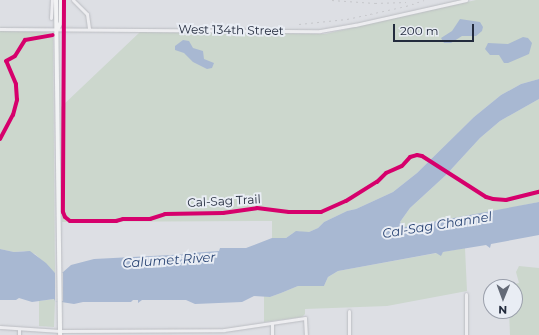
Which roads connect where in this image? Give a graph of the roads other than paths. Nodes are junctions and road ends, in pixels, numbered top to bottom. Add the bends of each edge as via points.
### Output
1 (52, 0) edge
2 (56, 0) edge
3 (61, 0) edge
4 (73, 0) edge
5 (466, 0) edge
6 (51, 18) dead end
7 (89, 28) junction
8 (0, 29) edge
9 (58, 29) junction
10 (466, 294) dead end
11 (349, 310) dead end
12 (272, 323) junction
13 (0, 327) edge
14 (19, 329) junction
15 (141, 330) junction
16 (182, 330) junction
17 (224, 330) junction
18 (100, 331) junction
19 (60, 333) edge
20 (19, 335) edge
21 (100, 335) edge
22 (141, 335) edge
23 (183, 335) edge
24 (224, 335) edge
25 (272, 335) edge
26 (306, 335) edge
27 (349, 335) edge
28 (466, 335) edge

1 - 6 street
2 - 9 main road via 55,22
3 - 9 main road via 61,22
4 - 7 street via 87,14
5 - 7 street, West 134th Street via 320,31
7 - 9 street, West 134th Street
8 - 9 street, West 134th Street
9 - 19 main road
10 - 28 street
11 - 27 street
12 - 17 street
12 - 25 street
12 - 26 street via 305,318
13 - 14 street
14 - 19 street
14 - 20 street
15 - 16 street
15 - 18 street
15 - 22 street
16 - 17 street
16 - 23 street
17 - 24 street
18 - 19 street
18 - 21 street

